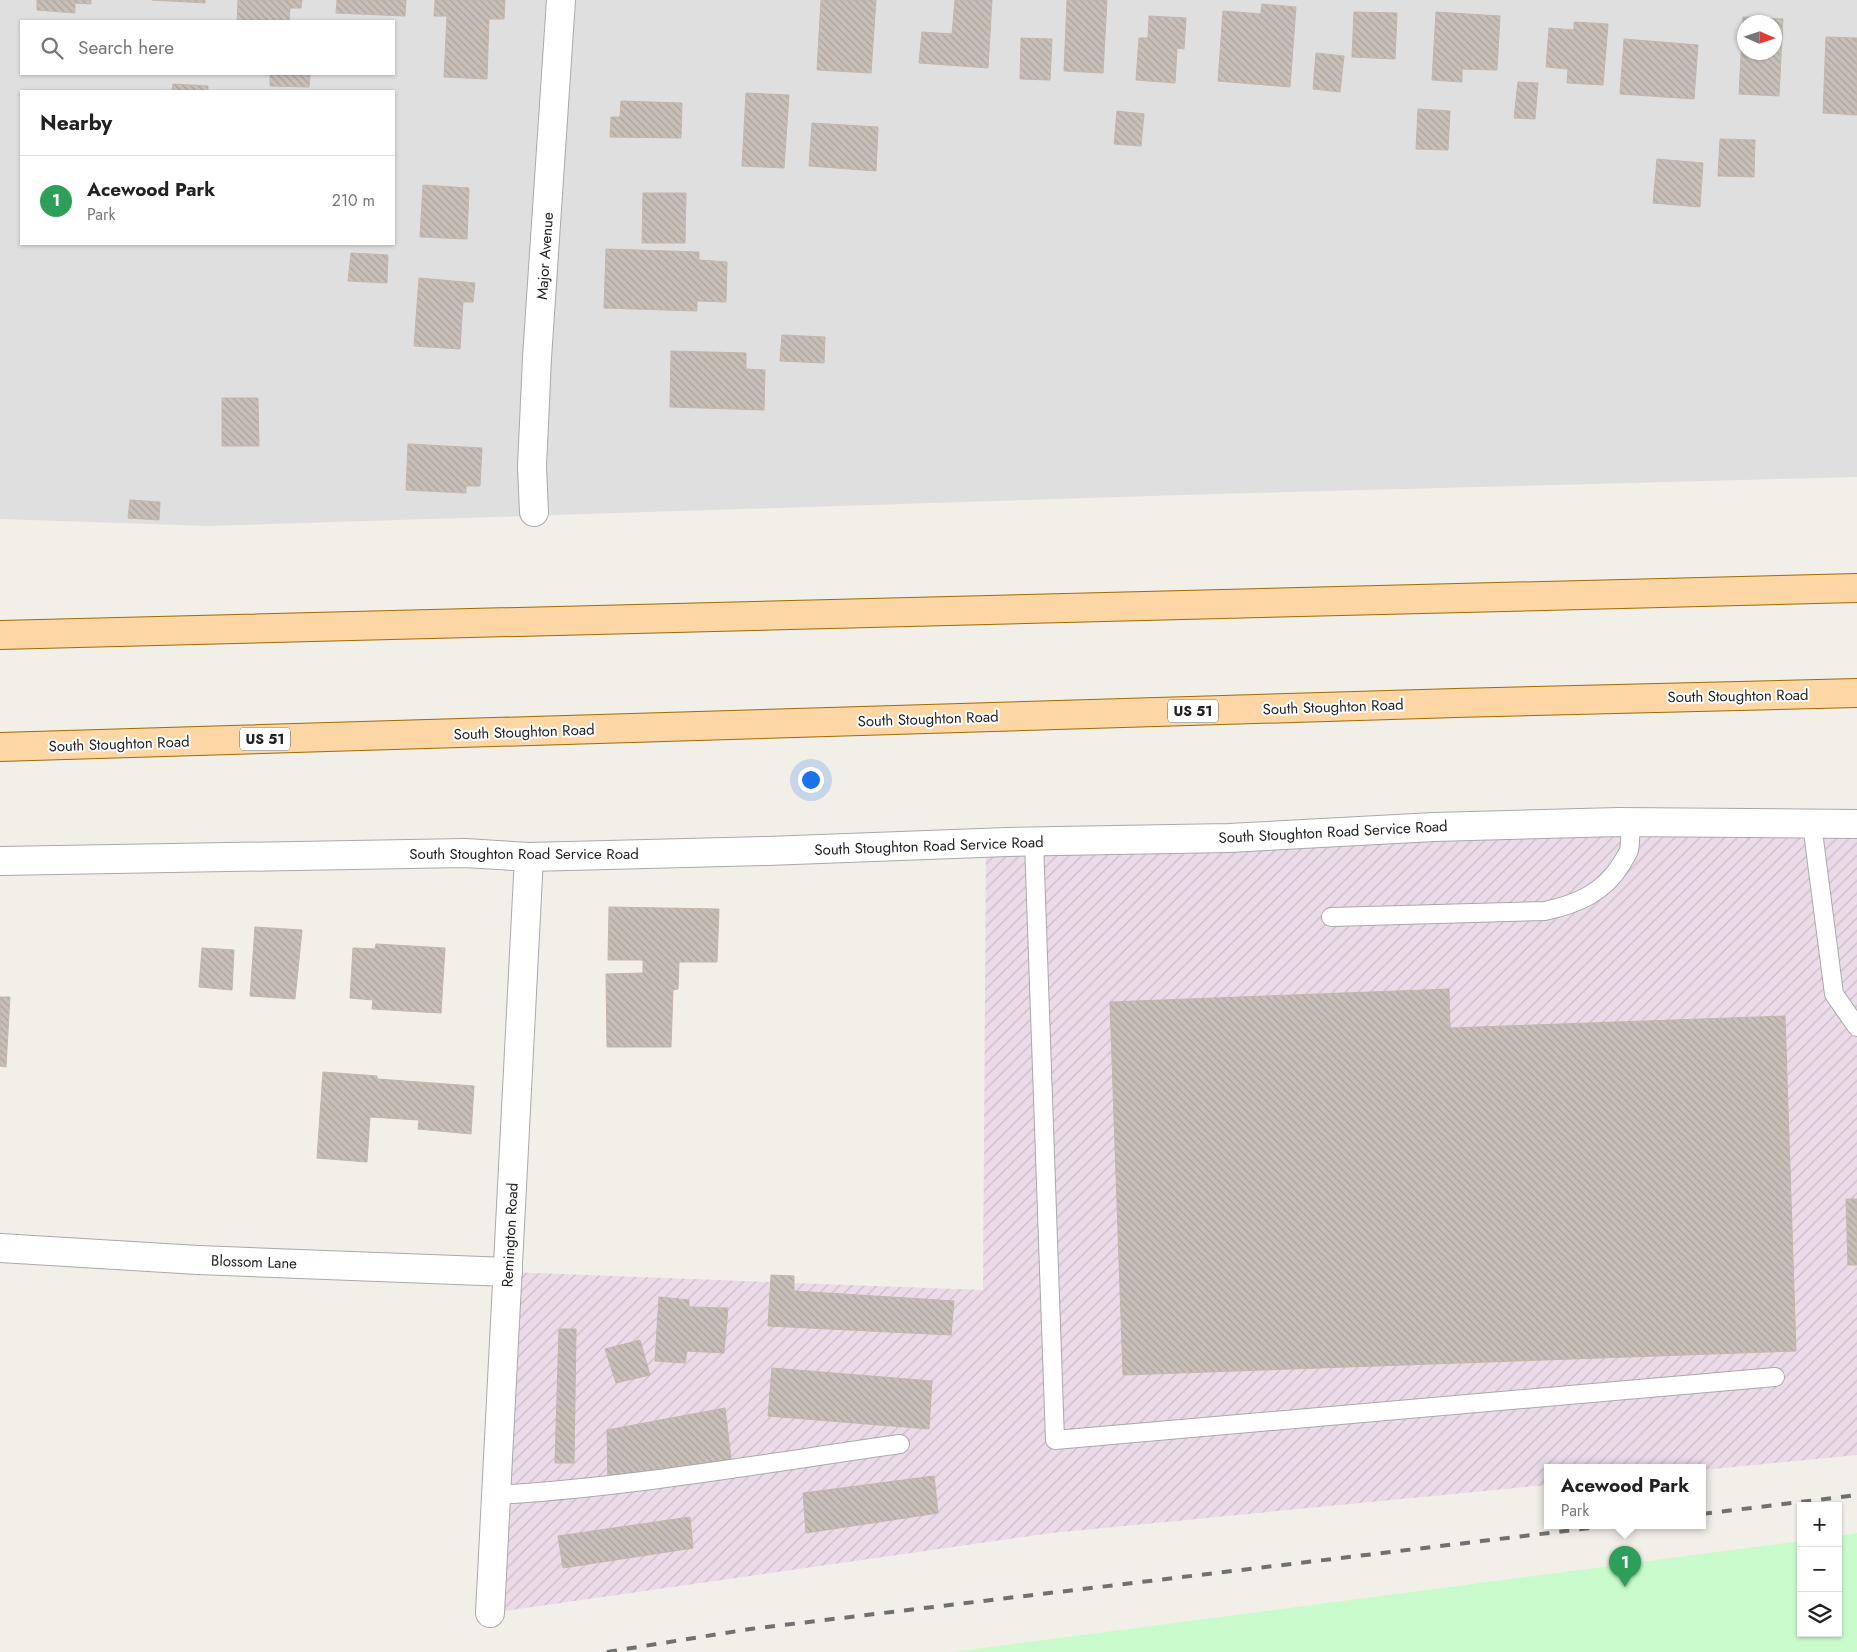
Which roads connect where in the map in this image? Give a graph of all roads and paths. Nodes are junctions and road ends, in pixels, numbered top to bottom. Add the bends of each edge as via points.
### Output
1 (561, 0) edge
2 (534, 512) dead end
3 (1857, 588) edge
4 (196, 630) junction
5 (0, 635) edge
6 (0, 655) edge
7 (1857, 693) edge
8 (0, 748) edge
9 (1630, 822) junction
10 (1812, 824) junction
11 (1857, 824) edge
12 (1034, 842) junction
13 (530, 857) junction
14 (0, 861) edge
15 (1331, 917) dead end
16 (1857, 1027) edge
17 (0, 1248) edge
18 (508, 1272) junction
19 (1775, 1376) dead end
20 (900, 1444) dead end
21 (497, 1495) junction
22 (490, 1614) dead end

1 - 2 street, Major Avenue via 537,358 532,467
3 - 4 main road
4 - 5 main road
4 - 6 main road
7 - 8 main road, South Stoughton Road / US 51
9 - 10 street, South Stoughton Road Service Road
9 - 12 street, South Stoughton Road Service Road via 1434,826 1229,838
9 - 15 lane via 1629,851 1619,868 1591,895 1570,906 1545,911
10 - 11 street, South Stoughton Road Service Road
10 - 16 lane via 1834,994
12 - 13 street, South Stoughton Road Service Road
12 - 19 lane via 1055,1440
13 - 14 street, South Stoughton Road Service Road via 465,853
13 - 18 street, Remington Road
17 - 18 street, Blossom Lane
18 - 21 street, Remington Road
20 - 21 lane via 553,1492
21 - 22 street, Remington Road

